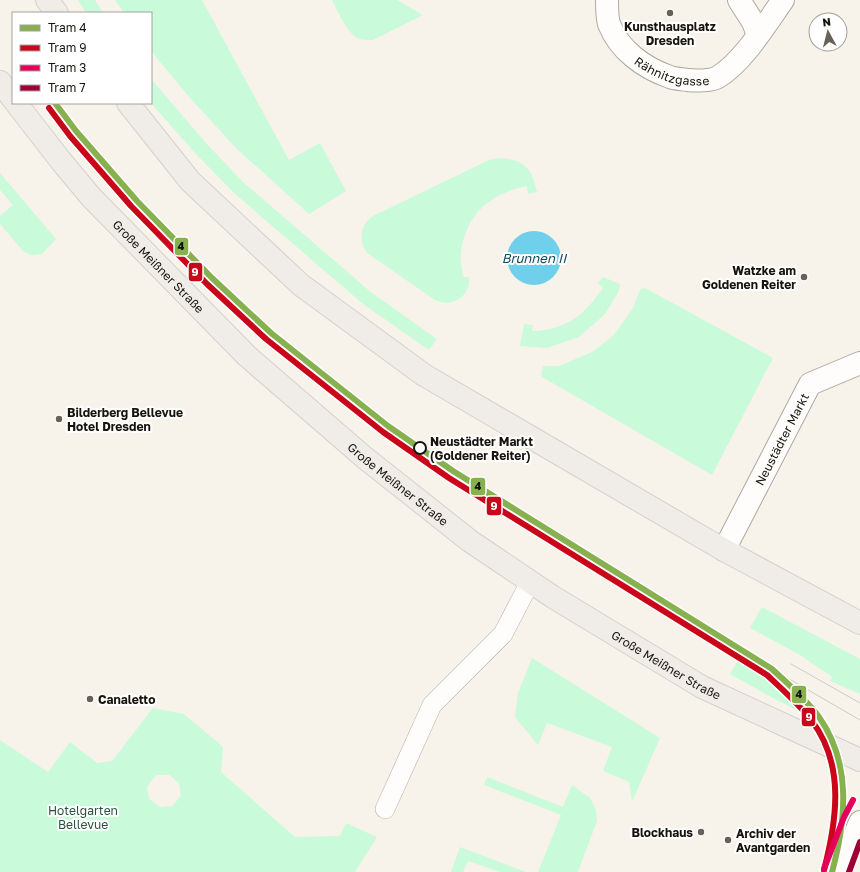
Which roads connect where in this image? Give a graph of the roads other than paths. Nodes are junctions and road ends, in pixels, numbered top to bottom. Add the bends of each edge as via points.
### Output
1 (47, 0) edge
2 (607, 0) edge
3 (739, 0) edge
4 (782, 0) edge
5 (56, 12) edge
6 (758, 35) junction
7 (0, 82) edge
8 (12, 98) edge
9 (17, 104) edge
10 (129, 104) edge
11 (860, 363) edge
12 (724, 550) junction
13 (530, 582) junction
14 (860, 623) edge
15 (860, 760) edge
16 (385, 809) dead end
17 (860, 822) edge
18 (840, 872) edge

1 - 5 main road
2 - 6 street, Rähnitzgasse via 609,23 626,51 640,62 671,78 696,81 717,78 737,61
3 - 6 street
4 - 6 street, Rähnitzgasse
7 - 8 main road
9 - 13 main road, Große Meißner Straße via 91,197 247,356 407,492 470,541
10 - 12 main road via 190,181 307,289 424,375
11 - 12 street, Neustädter Markt via 810,384 748,523
12 - 14 main road
13 - 15 main road, Große Meißner Straße via 702,687
13 - 16 lane via 503,634 432,706
17 - 18 street

